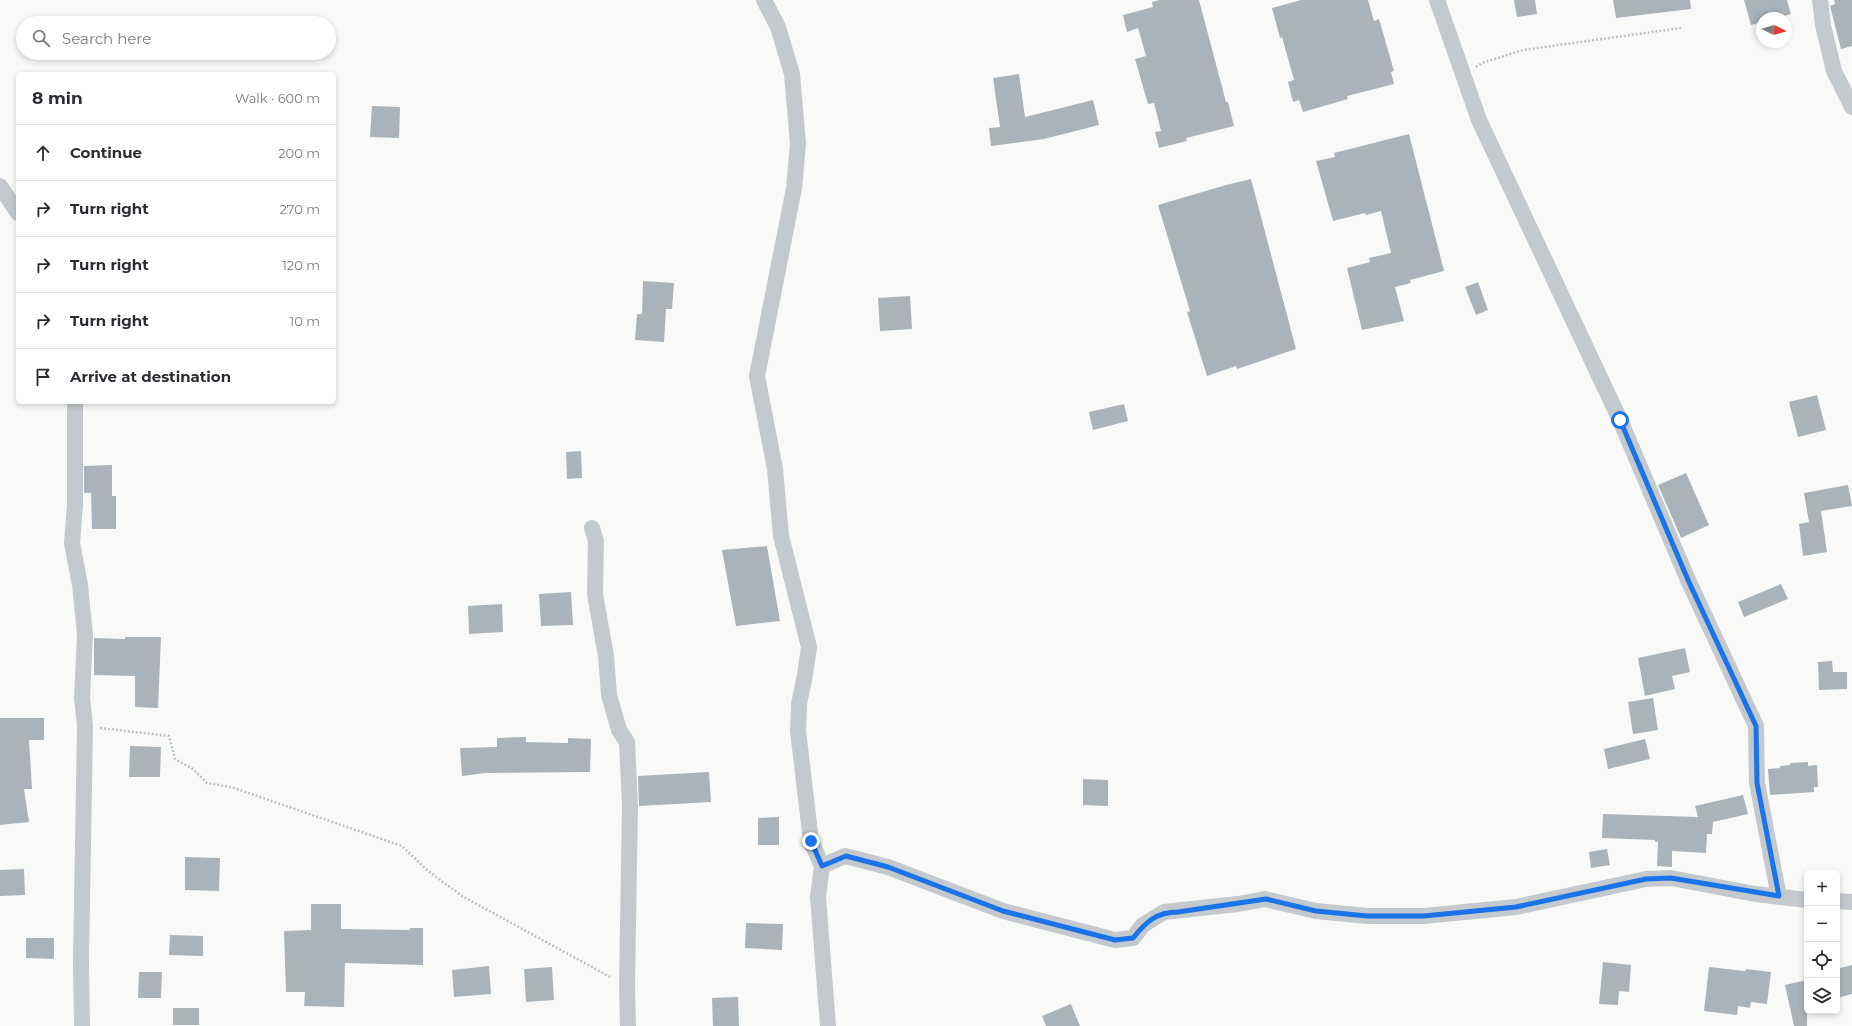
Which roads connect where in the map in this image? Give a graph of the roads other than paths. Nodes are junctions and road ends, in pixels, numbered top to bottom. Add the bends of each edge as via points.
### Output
1 (764, 0) edge
2 (1437, 0) edge
3 (1820, 0) edge
4 (1852, 108) edge
5 (0, 186) edge
6 (16, 210) edge
7 (76, 404) edge
8 (592, 528) dead end
9 (822, 866) junction
10 (1779, 896) junction
11 (1804, 900) edge
12 (1840, 901) edge
13 (1852, 902) edge
14 (82, 1026) edge
15 (628, 1026) edge
16 (828, 1026) edge

1 - 9 street via 778,27 792,74 798,144 794,188 757,376 775,469 781,536 809,647 799,704 798,730 811,841
2 - 10 street via 1479,120 1620,420 1688,580 1756,726 1757,783
3 - 4 street via 1834,71
5 - 6 street
7 - 14 street via 72,543 80,585 85,635 82,698 85,726
8 - 15 street via 596,541 595,594 606,656 609,695 619,730 627,742 630,805
9 - 10 street via 846,856 888,867 1003,911 1115,940 1133,938 1143,925 1164,912 1266,899 1316,911 1367,916 1424,916 1516,907 1646,879 1671,878
9 - 16 street via 818,897
10 - 11 street
12 - 13 street

